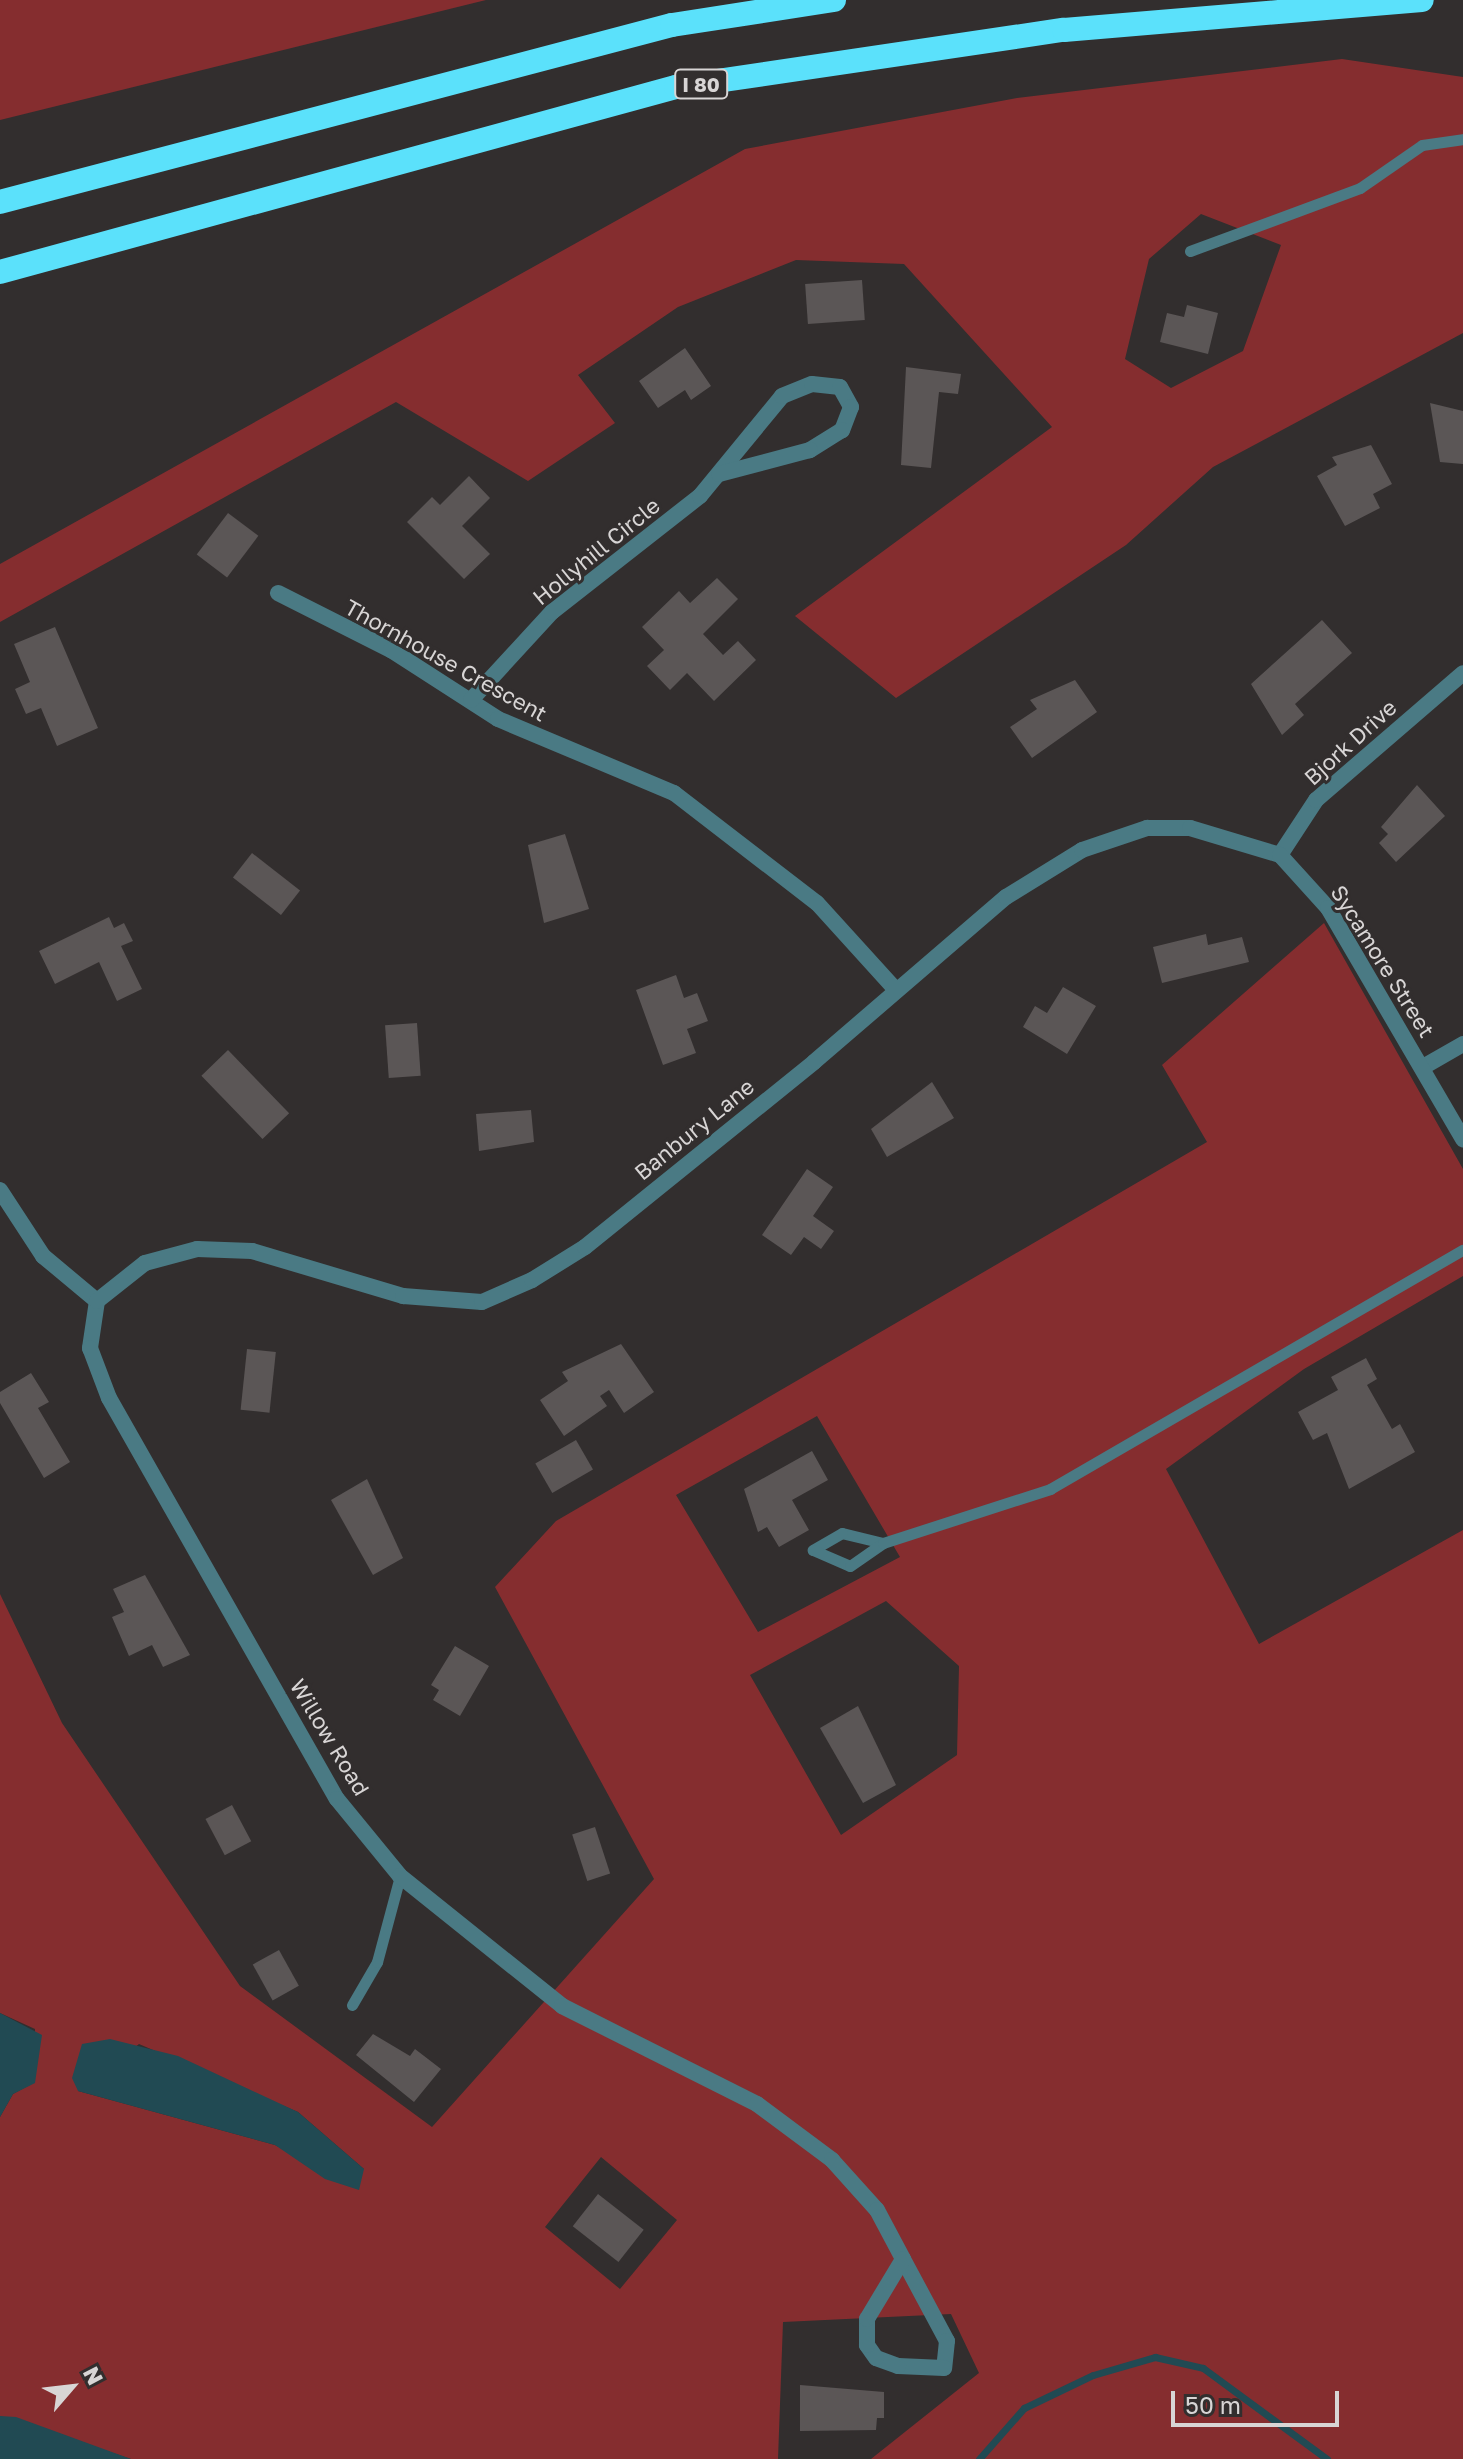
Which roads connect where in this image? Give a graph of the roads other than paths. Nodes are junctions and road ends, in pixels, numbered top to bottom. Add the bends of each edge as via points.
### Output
1 (834, 0) edge
2 (1422, 0) edge
3 (1463, 139) edge
4 (0, 202) edge
5 (1190, 251) dead end
6 (0, 272) edge
7 (719, 474) junction
8 (278, 593) dead end
9 (1463, 673) edge
10 (471, 700) junction
11 (1280, 855) junction
12 (896, 990) junction
13 (1463, 1044) edge
14 (1423, 1067) junction
15 (1463, 1139) edge
16 (0, 1190) edge
17 (1463, 1250) edge
18 (97, 1301) junction
19 (883, 1543) junction
20 (400, 1876) junction
21 (352, 2005) dead end
22 (903, 2259) junction

1 - 4 highway via 672,25
2 - 6 highway, I 80 via 1064,30 676,87
3 - 5 lane via 1422,145 1360,188
7 - 7 street, Hollyhill Circle via 810,450 842,430 851,407 840,387 812,384 782,396
7 - 10 street, Hollyhill Circle via 552,612
8 - 10 street, Thornhouse Crescent
9 - 11 street, Bjork Drive via 1316,800
10 - 12 street, Thornhouse Crescent via 524,731 674,793 817,903
11 - 12 street, Banbury Lane via 1190,828 1147,828 1095,845 1006,897
11 - 14 street, Sycamore Street via 1328,908
12 - 18 street, Banbury Lane via 585,1247 482,1302 403,1296 252,1251 197,1249 145,1263
13 - 14 street
14 - 15 street, Sycamore Street
16 - 18 street via 43,1256
17 - 19 lane via 1088,1472
18 - 20 street, Willow Road via 90,1348 109,1398 337,1799
19 - 19 lane via 842,1533 813,1550 850,1566
20 - 21 lane via 377,1962
20 - 22 street, Willow Road via 562,2006 757,2104 832,2160 877,2210
22 - 22 street, Willow Road via 867,2319 867,2345 876,2358 898,2366 944,2368 947,2341

